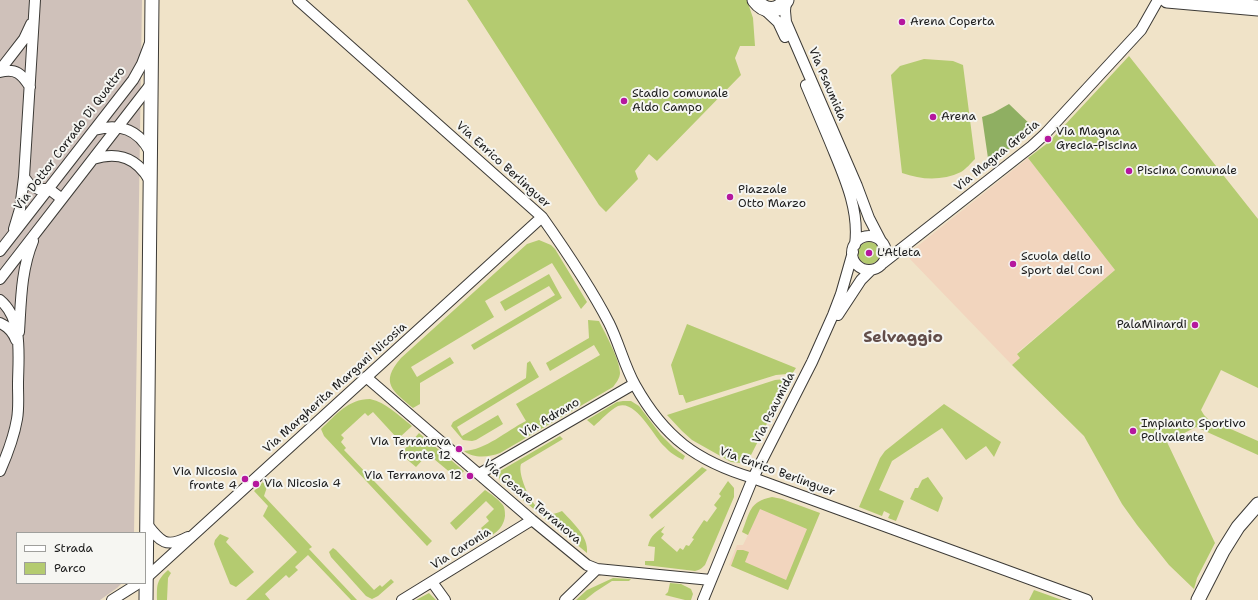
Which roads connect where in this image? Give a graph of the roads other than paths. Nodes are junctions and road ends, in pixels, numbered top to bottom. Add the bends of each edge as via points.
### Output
1 (35, 0) edge
2 (152, 0) edge
3 (298, 0) edge
4 (1158, 0) edge
5 (1167, 0) edge
6 (786, 3) edge
7 (759, 4) edge
8 (1258, 8) edge
9 (34, 14) junction
10 (152, 38) junction
11 (0, 71) edge
12 (151, 84) junction
13 (30, 87) junction
14 (118, 127) junction
15 (94, 130) junction
16 (150, 152) junction
17 (94, 159) junction
18 (24, 176) junction
19 (150, 181) junction
20 (49, 189) junction
21 (62, 199) junction
22 (542, 217) junction
23 (38, 229) junction
24 (12, 236) junction
25 (882, 243) junction
26 (854, 249) junction
27 (0, 251) edge
28 (883, 263) junction
29 (871, 270) junction
30 (0, 279) edge
31 (0, 300) edge
32 (0, 323) edge
33 (823, 339) junction
34 (18, 346) junction
35 (366, 377) junction
36 (634, 384) junction
37 (0, 471) edge
38 (479, 474) junction
39 (753, 478) junction
40 (1258, 504) edge
41 (532, 520) junction
42 (146, 523) junction
43 (146, 532) edge
44 (195, 534) junction
45 (597, 569) junction
46 (146, 578) edge
47 (711, 580) junction
48 (432, 582) junction
49 (137, 584) edge
50 (145, 584) edge
51 (1199, 599) edge
52 (112, 600) edge
53 (146, 600) edge
54 (402, 600) edge
55 (445, 600) edge
56 (565, 600) edge
57 (703, 600) edge
58 (1087, 600) edge

1 - 9 street
2 - 10 street
3 - 22 street, Via Enrico Berlinguer
4 - 28 street, Via Magna Grecia via 1141,30 1046,134
5 - 8 main road
6 - 7 main road via 768,10
6 - 25 street, Via Psaumida via 786,22
7 - 26 street, Via Psaumida via 778,22 841,169 853,210 856,230
9 - 11 street via 24,39
9 - 13 street
10 - 12 street
10 - 15 street, Via Dottor Corrado Di Quattro via 133,80
11 - 13 street via 16,72 23,76
12 - 14 street
12 - 16 street
13 - 18 street
14 - 15 street
14 - 16 street via 137,136
14 - 17 street
15 - 20 street, Via Dottor Corrado Di Quattro
16 - 19 street
17 - 19 street via 112,155 122,156 139,166
17 - 21 street
18 - 20 street via 30,185
18 - 24 street via 20,209
19 - 42 street
20 - 21 street
20 - 24 street, Via Dottor Corrado Di Quattro
21 - 23 street
22 - 35 street, Via Margherita Margani Nicosia
22 - 36 street, Via Enrico Berlinguer via 571,258 610,324
23 - 30 street
23 - 34 street via 23,276
24 - 27 street, Via Dottor Corrado Di Quattro
25 - 26 street via 875,238 866,237 858,242
25 - 28 street via 886,252
26 - 29 street via 853,257 857,265
26 - 33 street via 841,294
28 - 29 street
29 - 33 street via 861,280
31 - 34 street via 12,314
32 - 34 street via 13,334
33 - 39 street, Via Psaumida
34 - 37 street via 17,418 8,453
35 - 38 street, Via Cesare Terranova
35 - 44 street, Via Margherita Margani Nicosia
36 - 38 street, Via Adrano
36 - 39 street, Via Enrico Berlinguer via 656,417 690,450 730,471
38 - 41 street, Via Cesare Terranova
39 - 47 street, Via Psaumida
39 - 58 street, Via Enrico Berlinguer
40 - 51 street via 1238,527 1223,551
41 - 45 street, Via Cesare Terranova via 587,565
41 - 48 street, Via Caronia
42 - 43 street
42 - 44 street via 159,539 167,543 180,542
44 - 46 street, Via Margherita Margani Nicosia
45 - 47 street, Via Cesare Terranova
45 - 56 street
47 - 57 street, Via Psaumida
48 - 54 street, Via Caronia
48 - 55 street
49 - 52 street
50 - 53 street

